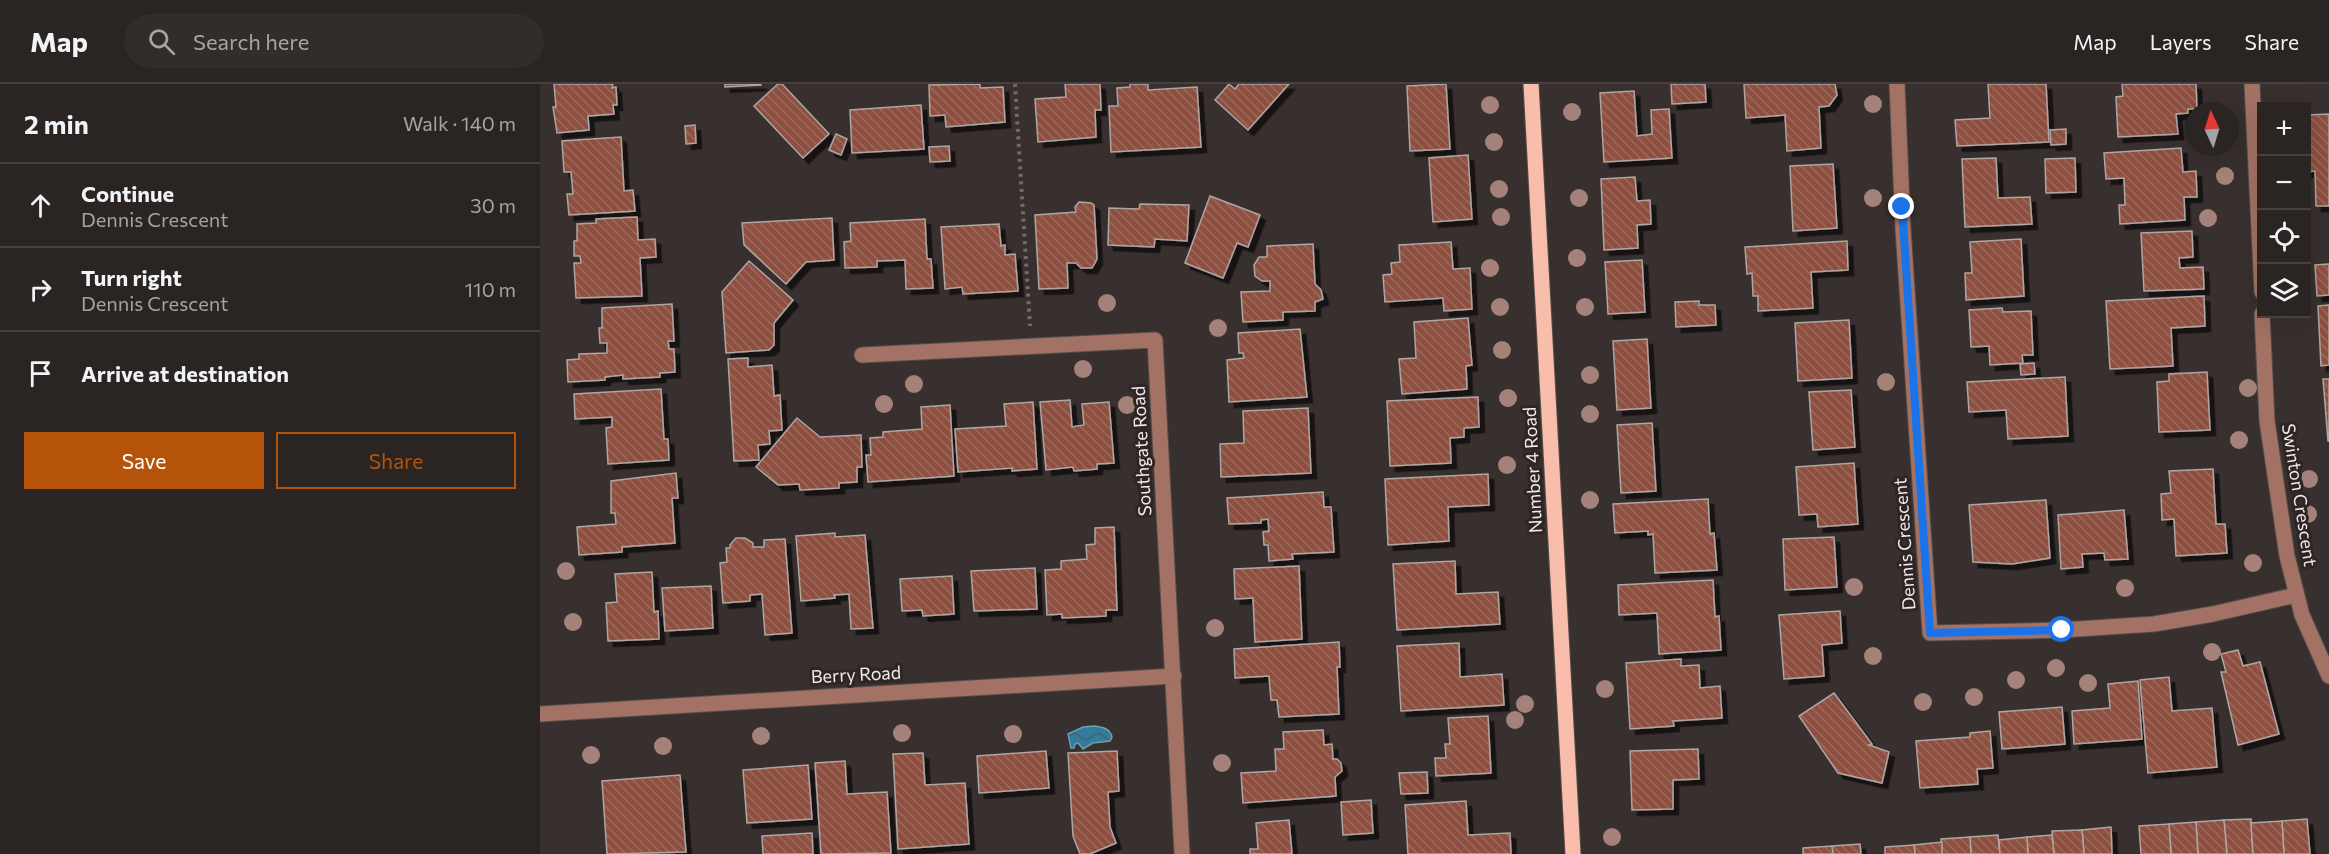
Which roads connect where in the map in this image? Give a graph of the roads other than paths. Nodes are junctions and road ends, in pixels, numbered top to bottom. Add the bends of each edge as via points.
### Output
1 (1531, 84) edge
2 (1897, 84) edge
3 (2252, 84) edge
4 (2261, 264) edge
5 (2262, 318) edge
6 (862, 355) dead end
7 (2296, 595) junction
8 (1174, 676) junction
9 (2329, 676) edge
10 (540, 714) edge
11 (1182, 854) edge
12 (1573, 854) edge

1 - 12 main road, Number 4 Road
2 - 7 street, Dennis Crescent via 1930,633 2154,624
3 - 4 street
5 - 7 street, Swinton Crescent via 2267,421
6 - 8 street, Southgate Road via 1155,340
7 - 9 street, Swinton Crescent
8 - 10 street, Berry Road
8 - 11 street, Southgate Road

